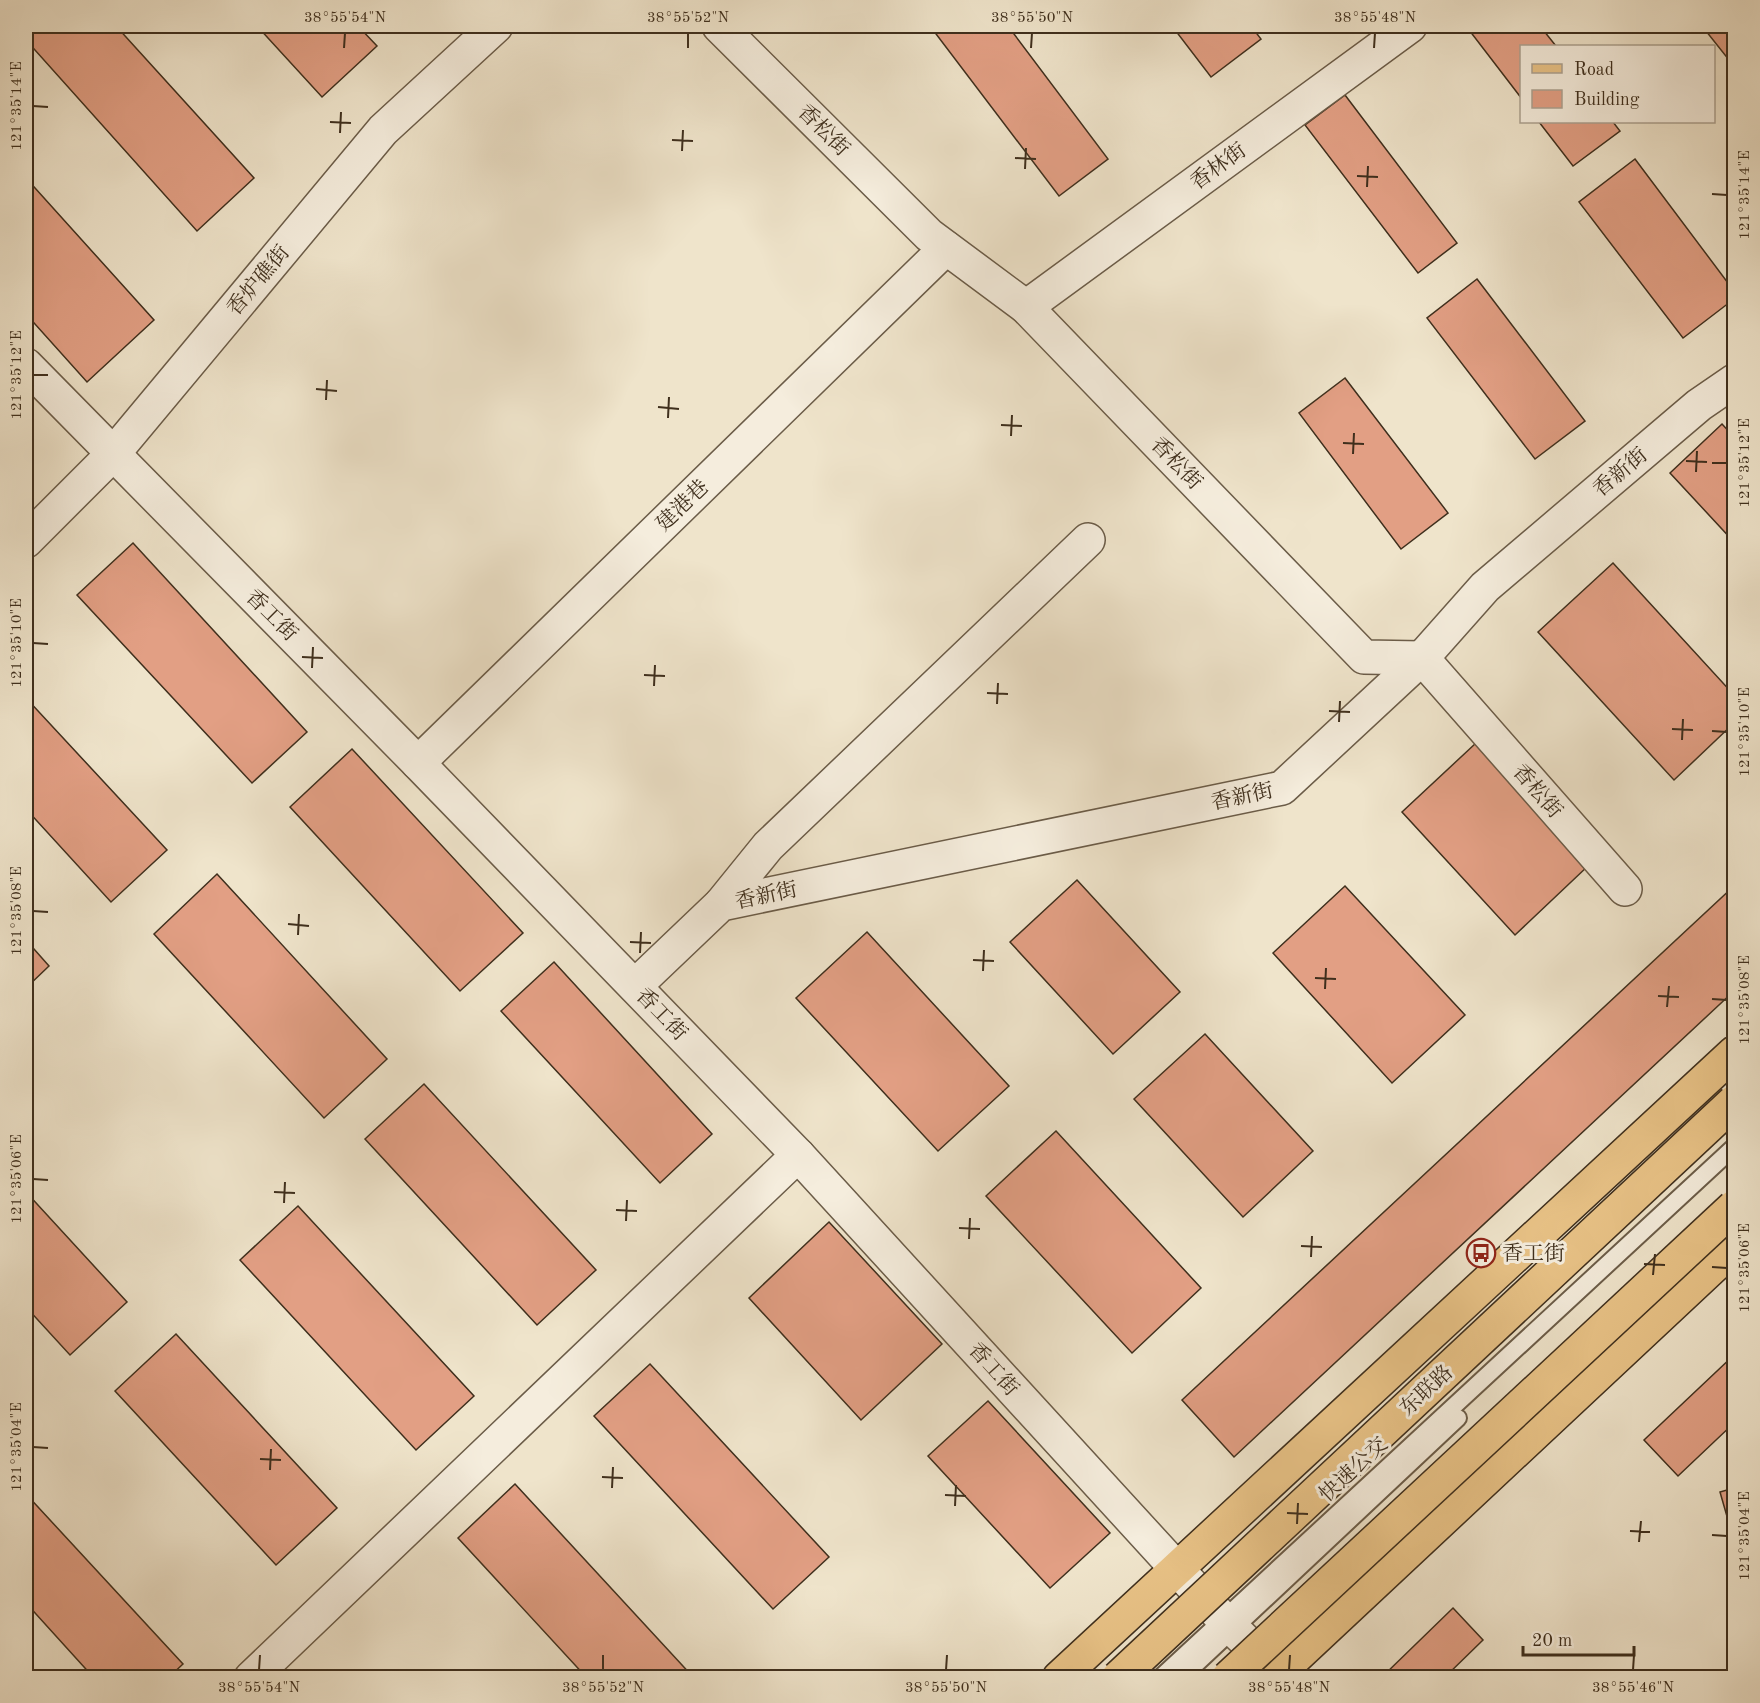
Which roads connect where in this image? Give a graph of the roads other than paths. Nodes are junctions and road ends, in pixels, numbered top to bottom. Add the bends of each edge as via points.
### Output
1 (496, 26) edge
2 (719, 26) edge
3 (1410, 26) edge
4 (946, 248) junction
5 (1026, 307) junction
6 (26, 364) edge
7 (1734, 381) edge
8 (113, 454) junction
9 (1088, 540) dead end
10 (26, 541) edge
11 (1422, 658) junction
12 (418, 763) junction
13 (1624, 889) dead end
14 (721, 904) junction
15 (635, 986) junction
16 (1734, 1053) edge
17 (1734, 1102) edge
18 (1734, 1147) edge
19 (798, 1155) junction
20 (1734, 1161) edge
21 (1734, 1207) edge
22 (1734, 1247) edge
23 (1177, 1569) junction
24 (1228, 1624) junction
25 (1278, 1676) edge
26 (251, 1677) edge
27 (1059, 1677) edge
28 (1118, 1677) edge
29 (1160, 1677) edge
30 (1180, 1677) edge
31 (1228, 1677) edge

1 - 8 street, 香炉礁街 via 383,130
2 - 4 street, 香松街
3 - 5 street, 香林街
4 - 5 street, 香松街
4 - 12 street, 建港巷
5 - 11 street, 香松街 via 1364,657
6 - 8 street, 香工街
7 - 11 street, 香新街 via 1699,405 1485,587
8 - 10 street, 香炉礁街
8 - 12 street, 香工街
9 - 14 street via 768,846
11 - 13 street, 香松街
11 - 14 street, 香新街 via 1282,789
12 - 15 street, 香工街
14 - 15 street, 香新街
15 - 19 street, 香工街
16 - 23 main road
17 - 28 main road, 东联路, bridge
18 - 24 lane, 快速公交
19 - 23 street, 香工街
19 - 26 street
20 - 24 lane, 快速公交
21 - 31 main road, bridge
22 - 25 main road
23 - 24 street, 香工街
23 - 27 main road
24 - 25 street, 香工街
24 - 29 lane, 快速公交
24 - 30 lane, 快速公交

